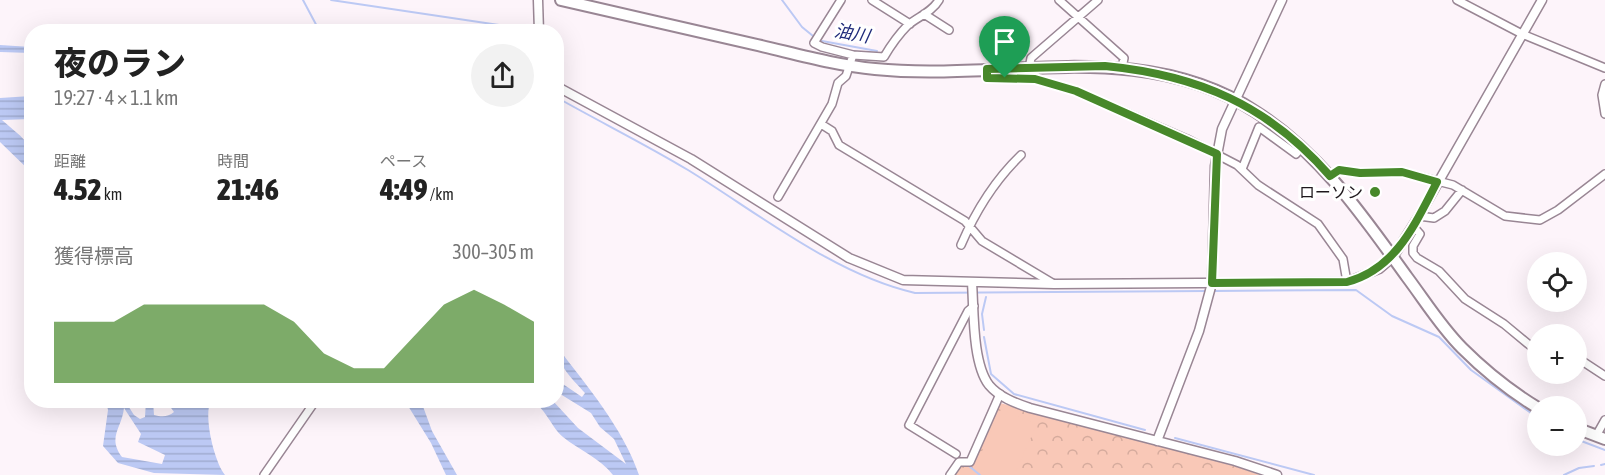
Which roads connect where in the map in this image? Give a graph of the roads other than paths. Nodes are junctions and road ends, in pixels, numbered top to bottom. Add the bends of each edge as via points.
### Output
1 (538, 0) edge
2 (563, 0) edge
3 (841, 0) edge
4 (872, 0) edge
5 (939, 0) edge
6 (1059, 0) edge
7 (1098, 0) edge
8 (1282, 0) edge
9 (1457, 0) edge
10 (1542, 0) edge
11 (924, 14) junction
12 (1077, 16) junction
13 (538, 24) edge
14 (910, 24) junction
15 (950, 30) dead end
16 (1522, 34) junction
17 (851, 60) junction
18 (1029, 68) junction
19 (1122, 68) junction
20 (1605, 68) edge
21 (987, 69) junction
22 (1605, 84) edge
23 (564, 90) edge
24 (1234, 99) junction
25 (1605, 114) edge
26 (821, 124) junction
27 (1302, 147) junction
28 (1217, 154) junction
29 (1022, 155) dead end
30 (1242, 170) junction
31 (1605, 174) edge
32 (1330, 176) junction
33 (1437, 182) junction
34 (1462, 190) junction
35 (778, 197) dead end
36 (1419, 216) junction
37 (970, 225) junction
38 (1413, 226) junction
39 (961, 245) dead end
40 (1393, 257) junction
41 (972, 282) junction
42 (1347, 282) junction
43 (1212, 283) junction
44 (1054, 284) junction
45 (974, 306) junction
46 (1527, 343) edge
47 (1587, 364) edge
48 (1605, 376) edge
49 (1000, 394) junction
50 (1527, 400) edge
51 (310, 408) edge
52 (1605, 420) edge
53 (1587, 432) edge
54 (1601, 438) edge
55 (1157, 441) junction
56 (956, 454) dead end
57 (1270, 474) edge
58 (264, 475) edge
59 (950, 475) edge

1 - 13 street
2 - 17 main road
3 - 17 street via 814,43
4 - 14 street
5 - 11 street
6 - 12 street
7 - 12 street
8 - 24 street
9 - 16 street
10 - 16 street
11 - 14 street
11 - 15 street
12 - 18 street via 1031,58
12 - 19 street via 1124,58
14 - 17 street via 894,39 884,57
16 - 20 street
16 - 33 street
17 - 21 main road via 925,72
17 - 26 street
18 - 19 main road
18 - 21 main road
19 - 24 main road via 1190,81
21 - 28 street via 987,78 1035,79 1076,91
22 - 25 street
23 - 41 street via 691,159 849,258 903,280
24 - 27 main road
24 - 28 street
26 - 35 street
26 - 37 street via 832,131 839,146
27 - 30 street via 1296,154 1259,127
27 - 32 main road
28 - 30 street
28 - 43 street
29 - 37 street via 998,177
30 - 42 street via 1258,186 1318,224 1343,259
31 - 34 street via 1540,220 1505,216
32 - 33 street via 1339,170 1402,172
32 - 40 main road
33 - 34 street
33 - 36 street
34 - 36 street via 1434,218
36 - 38 street
37 - 39 street
37 - 44 street via 982,240
38 - 40 street
38 - 46 street via 1420,234 1413,246 1417,258 1439,271 1465,299
40 - 42 street via 1373,273
40 - 50 main road via 1461,347
41 - 44 street
41 - 45 street
42 - 43 street
43 - 44 street
43 - 55 street via 1199,331
45 - 49 street via 983,374
45 - 56 street via 909,425
47 - 48 street
49 - 55 street via 1030,408
49 - 59 street via 970,462 958,462
51 - 58 street
52 - 54 street
53 - 54 main road
55 - 57 street

